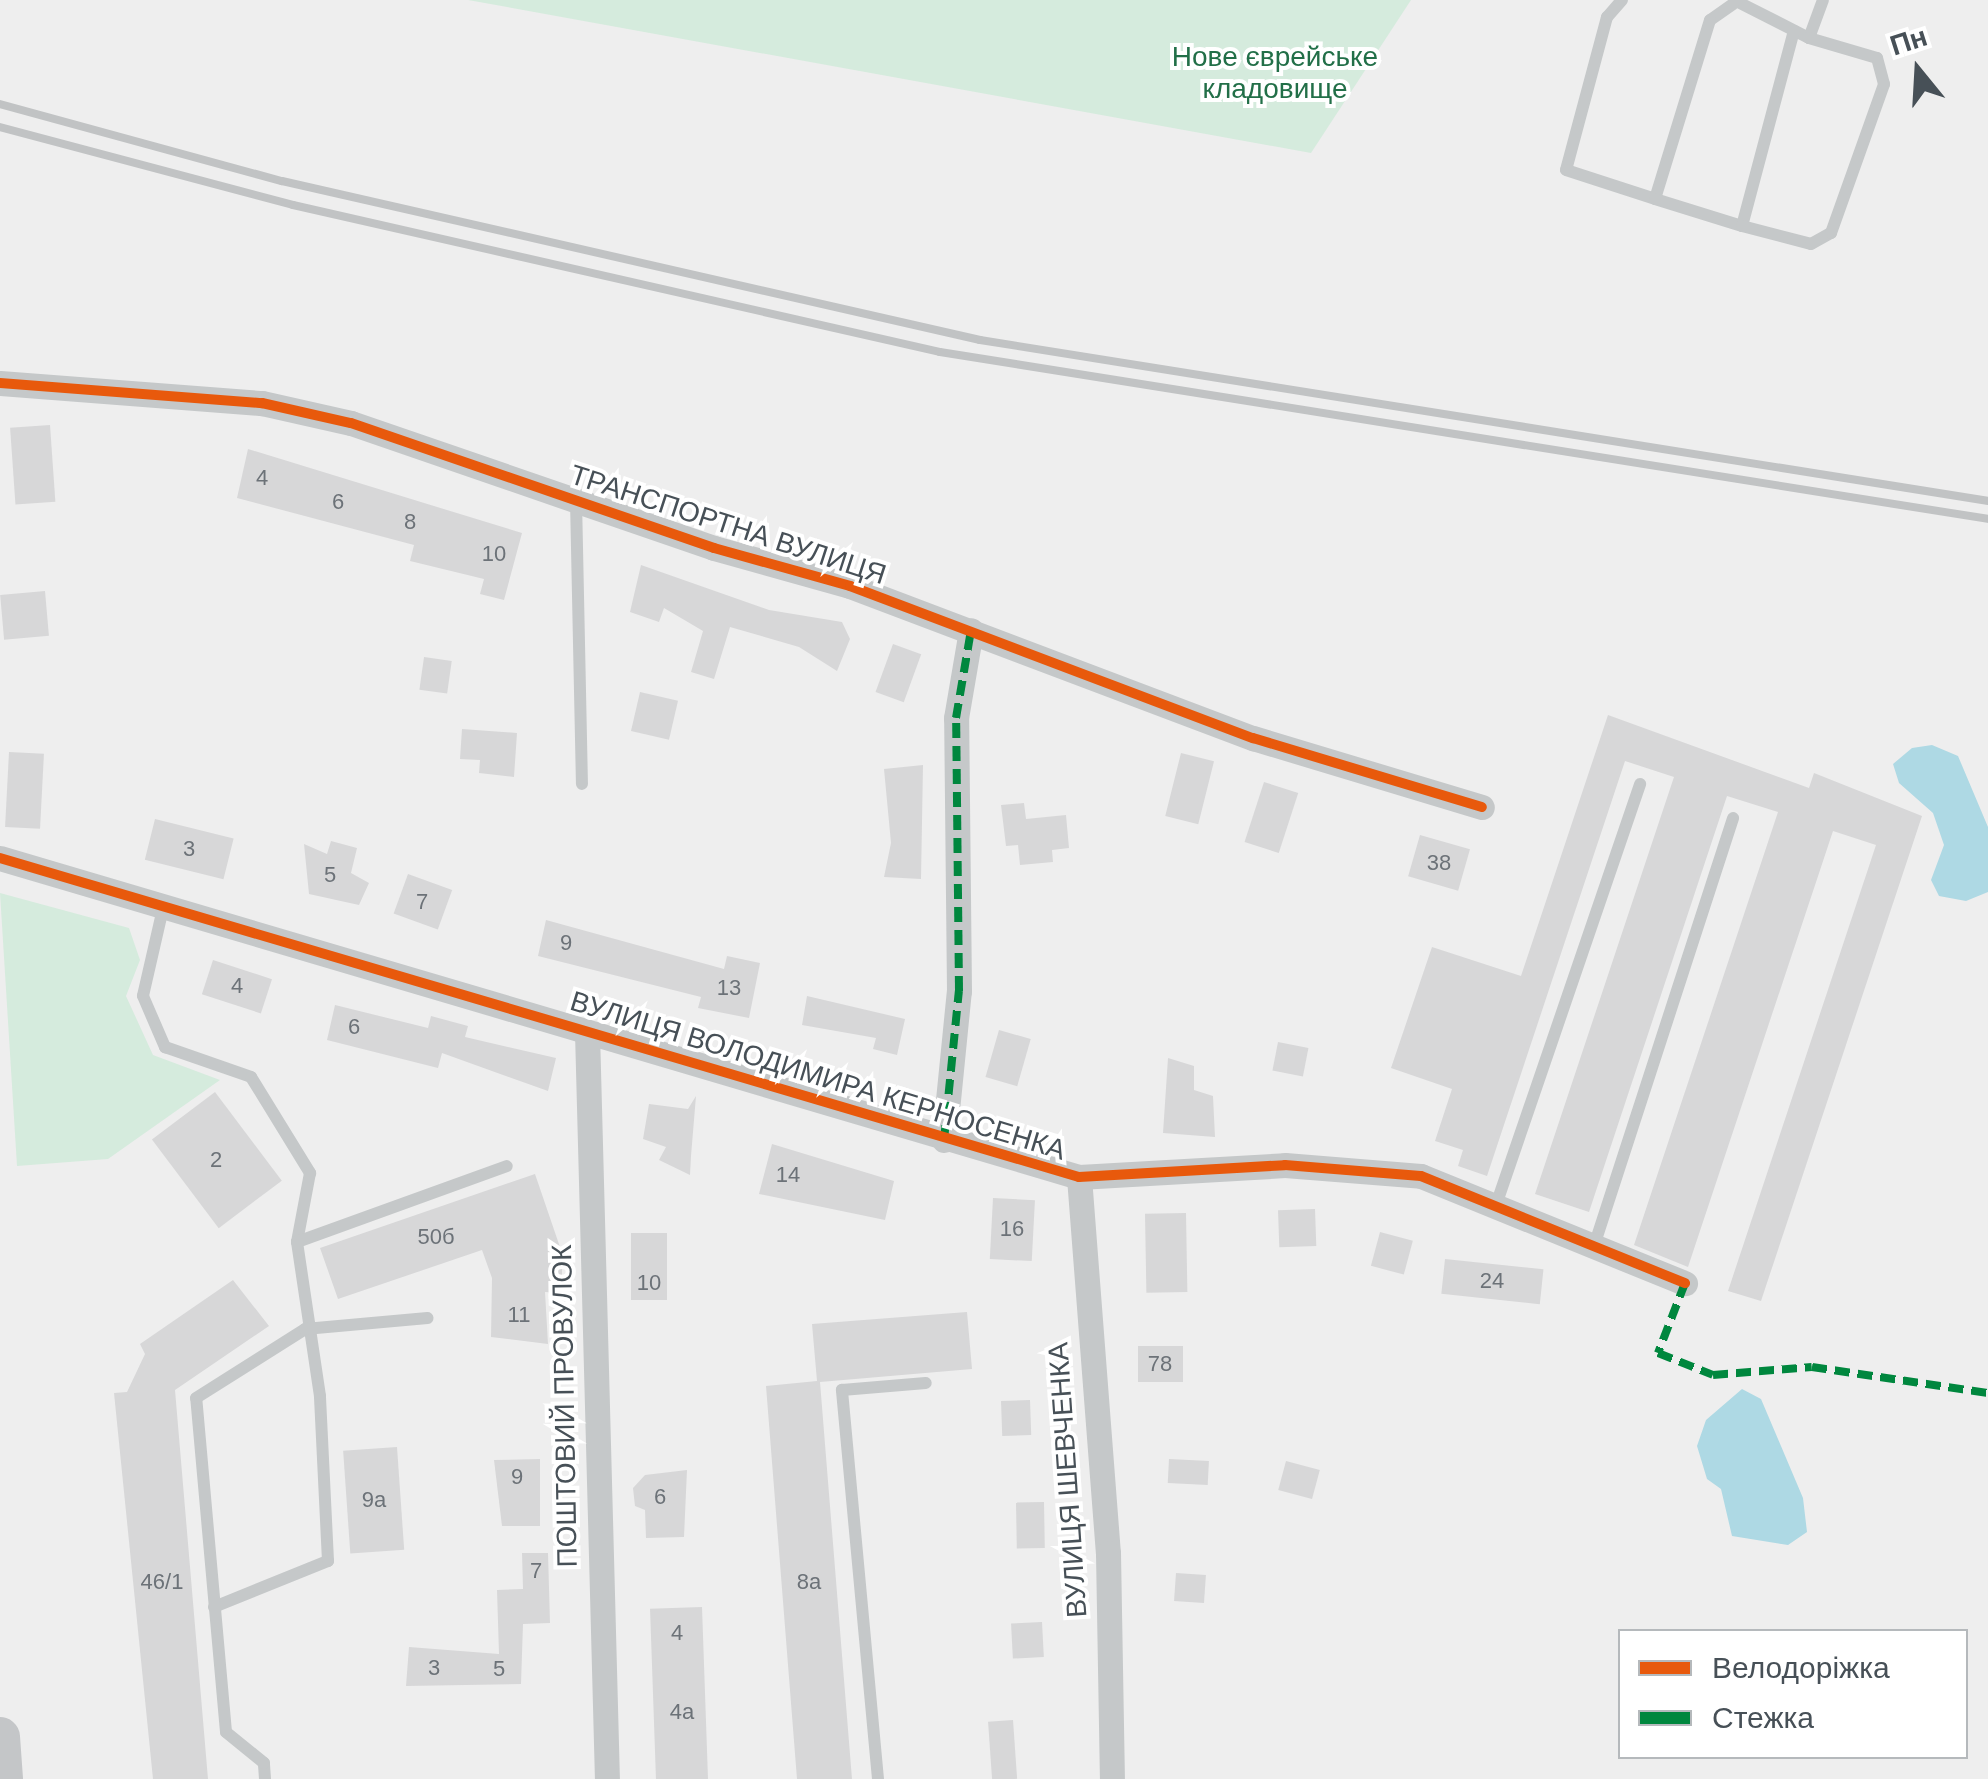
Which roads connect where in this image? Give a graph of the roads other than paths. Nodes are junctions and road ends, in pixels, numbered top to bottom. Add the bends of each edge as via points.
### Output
1 (1622, 0) edge
2 (1718, 0) edge
3 (1823, 0) edge
4 (1734, 2) edge
5 (1794, 31) junction
6 (1809, 38) junction
7 (1655, 199) junction
8 (1742, 226) junction
9 (0, 383) edge
10 (576, 500) junction
11 (971, 630) junction
12 (582, 784) dead end
13 (1640, 784) dead end
14 (1482, 806) dead end
15 (1733, 818) dead end
16 (0, 858) edge
17 (164, 904) junction
18 (587, 1032) junction
19 (944, 1140) junction
20 (507, 1166) dead end
21 (1080, 1177) junction
22 (1496, 1205) junction
23 (296, 1242) junction
24 (1594, 1246) junction
25 (1685, 1283) dead end
26 (428, 1318) dead end
27 (305, 1329) junction
28 (926, 1383) dead end
29 (214, 1606) junction
30 (0, 1742) edge
31 (3, 1779) edge
32 (265, 1779) edge
33 (607, 1779) edge
34 (878, 1779) edge
35 (1112, 1779) edge

1 - 7 lane via 1607,16 1566,170
2 - 4 lane
3 - 6 lane
4 - 5 lane
4 - 7 lane via 1710,20
5 - 6 lane
5 - 8 lane
6 - 8 lane via 1877,58 1884,84 1832,233 1811,244
7 - 8 lane
9 - 10 street, ТРАНСПОРТНА ВУЛИЦЯ via 262,404 351,423
10 - 11 street, ТРАНСПОРТНА ВУЛИЦЯ
10 - 12 lane
11 - 14 street, ТРАНСПОРТНА ВУЛИЦЯ via 1253,738
11 - 19 street via 956,718 959,991
13 - 22 lane
15 - 24 lane
16 - 17 street, ВУЛИЦЯ ВОЛОДИМИРА КЕРНОСЕНКА
17 - 18 street, ВУЛИЦЯ ВОЛОДИМИРА КЕРНОСЕНКА
17 - 23 lane via 144,996 165,1047 251,1077 310,1173
18 - 19 street, ВУЛИЦЯ ВОЛОДИМИРА КЕРНОСЕНКА
18 - 33 street, ПОШТОВИЙ ПРОВУЛОК
19 - 21 street, ВУЛИЦЯ ВОЛОДИМИРА КЕРНОСЕНКА
20 - 23 lane
21 - 22 street, ВУЛИЦЯ ВОЛОДИМИРА КЕРНОСЕНКА via 1285,1165 1421,1176
21 - 35 street, ВУЛИЦЯ ШЕВЧЕНКА via 1089,1388 1108,1554
22 - 24 street, ВУЛИЦЯ ВОЛОДИМИРА КЕРНОСЕНКА
23 - 27 lane
24 - 25 street, ВУЛИЦЯ ВОЛОДИМИРА КЕРНОСЕНКА
26 - 27 lane
27 - 29 lane via 196,1398
27 - 29 lane via 320,1396 328,1561
28 - 34 lane via 842,1390
29 - 32 lane via 226,1732 264,1763
30 - 31 main road

